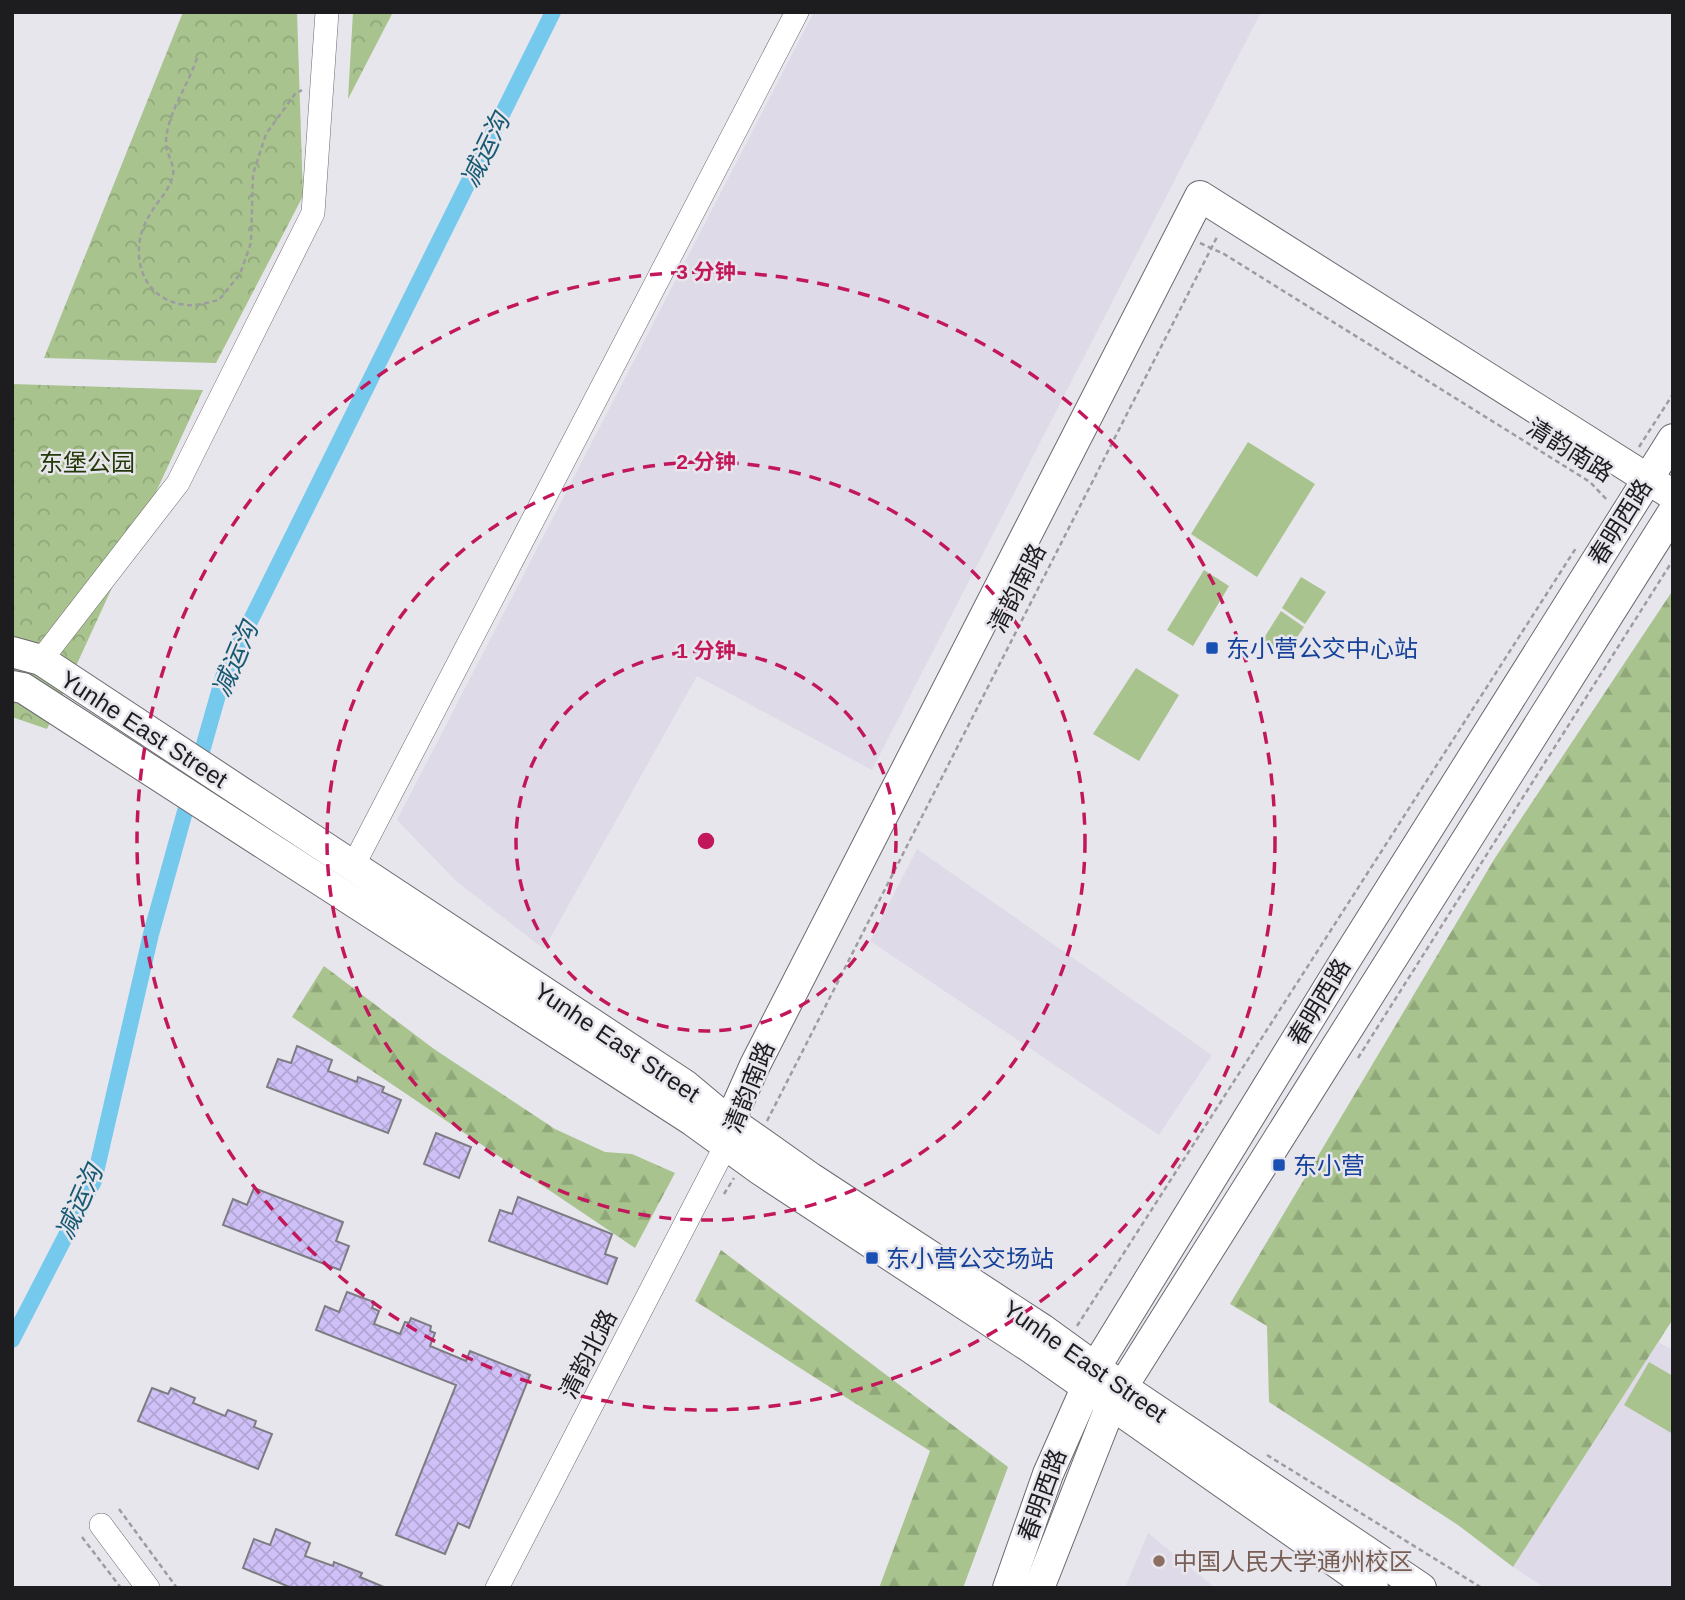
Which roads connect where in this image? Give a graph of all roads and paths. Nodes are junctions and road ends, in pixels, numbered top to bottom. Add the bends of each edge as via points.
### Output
1 (327, 12) edge
2 (797, 12) edge
3 (197, 58) dead end
4 (323, 78) junction
5 (1206, 227) junction
6 (1673, 394) edge
7 (1673, 439) edge
8 (1628, 444) dead end
9 (1638, 449) joint
10 (1623, 496) junction
11 (1672, 507) edge
12 (1578, 544) dead end
13 (12, 652) edge
14 (41, 660) junction
15 (12, 686) edge
16 (353, 866) junction
17 (739, 1135) junction
18 (1064, 1346) junction
19 (1090, 1378) junction
20 (1116, 1396) junction
21 (1261, 1451) dead end
22 (119, 1509) dead end
23 (91, 1531) joint
24 (121, 1588) edge
25 (148, 1588) edge
26 (177, 1588) edge
27 (497, 1588) edge
28 (1009, 1588) edge
29 (1039, 1588) edge
30 (1373, 1588) edge
31 (1421, 1588) edge
32 (1482, 1588) edge

1 - 4 street
2 - 16 street
3 - 4 path via 166,143 174,172 138,243 139,270 150,287 167,299 188,305 219,300 240,274 251,243 253,174 267,134 295,94
4 - 14 street via 313,213 177,483
5 - 10 main road, 清韵南路
5 - 10 path, 清韵南路 via 1590,482
5 - 17 path, 清韵南路
5 - 17 main road, 清韵南路 via 755,1065
6 - 9 path, 春明西路
7 - 10 main road, 春明西路
8 - 9 path, 清韵南路
10 - 11 main road, 清韵南路
10 - 19 main road, 春明西路
11 - 20 main road, 春明西路
12 - 18 path, 春明西路
13 - 14 main road, Yunhe East Street
14 - 16 main road, Yunhe East Street
15 - 17 main road, Yunhe East Street via 23,688 253,837
16 - 17 main road, Yunhe East Street via 685,1085
17 - 18 main road, Yunhe East Street
17 - 19 main road, Yunhe East Street
17 - 27 street, 清韵北路
18 - 19 main road, Yunhe East Street
19 - 20 main road, Yunhe East Street
19 - 28 main road, 春明西路 via 1048,1474
20 - 29 main road, 春明西路
20 - 30 main road, Yunhe East Street
20 - 31 main road, Yunhe East Street
21 - 32 path
22 - 26 path
23 - 24 path
23 - 25 street

